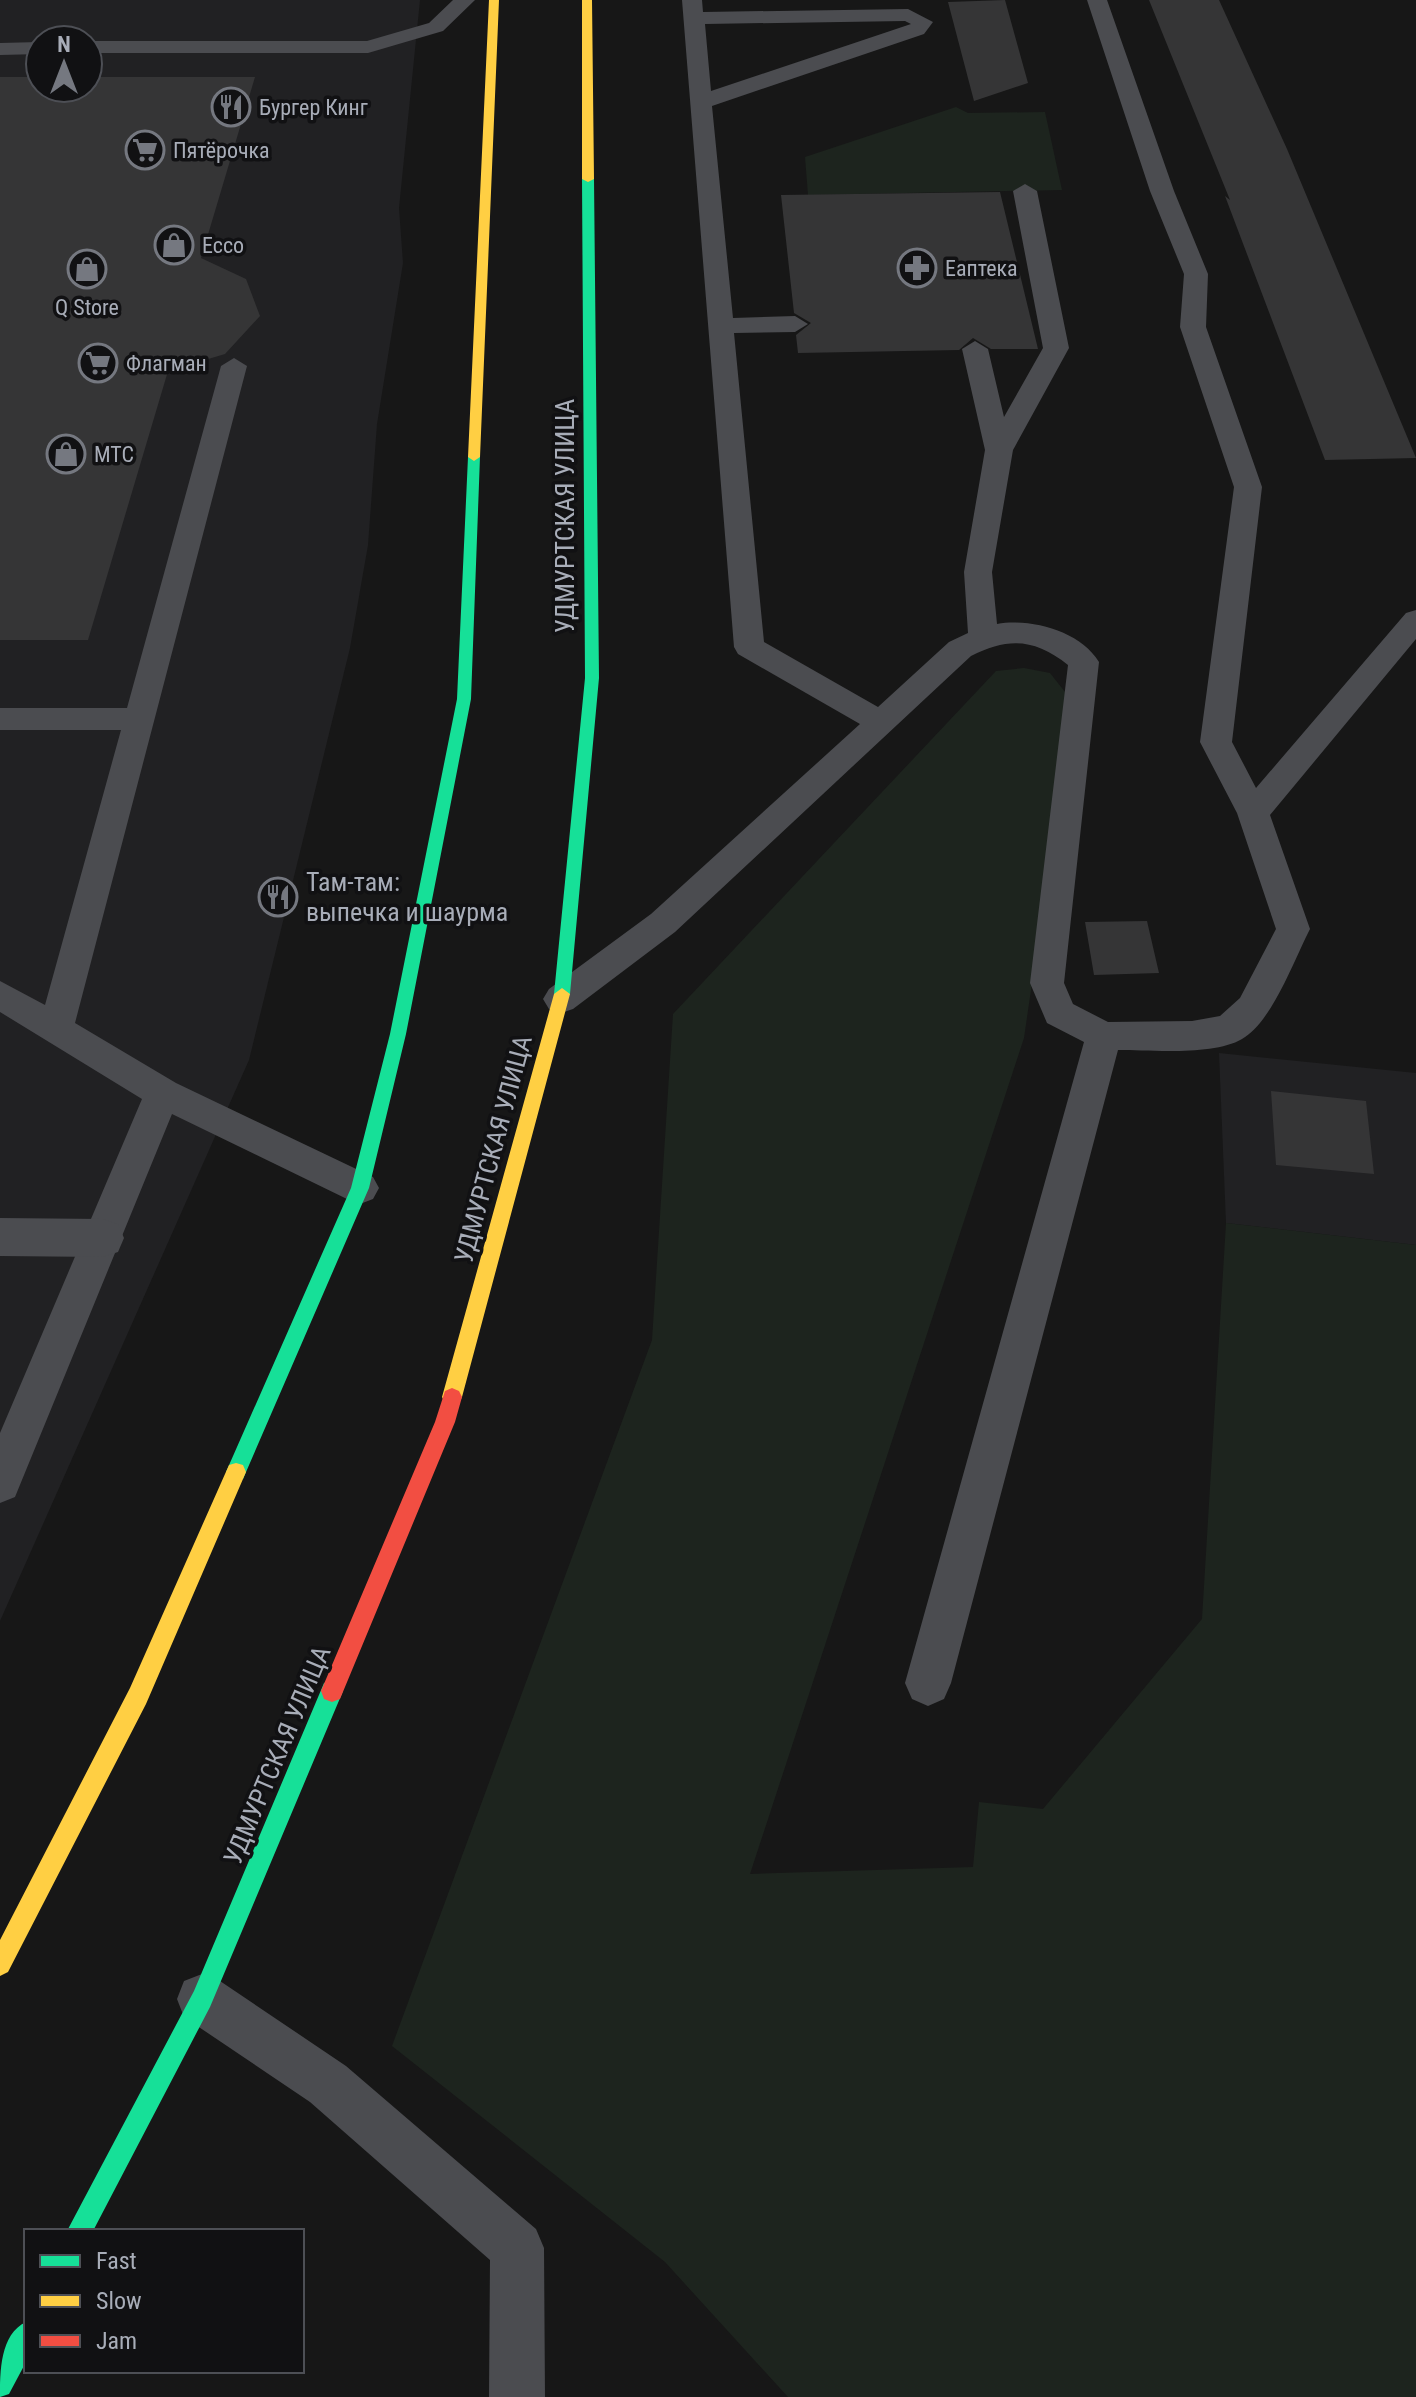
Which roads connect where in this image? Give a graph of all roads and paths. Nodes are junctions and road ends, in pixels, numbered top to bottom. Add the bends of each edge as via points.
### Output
1 (465, 0) edge
2 (494, 0) edge
3 (587, 0) edge
4 (1097, 0) edge
5 (692, 9) edge
6 (104, 47) edge
7 (24, 48) edge
8 (0, 49) edge
9 (701, 102) junction
10 (1025, 191) dead end
11 (795, 324) dead end
12 (721, 326) junction
13 (975, 349) dead end
14 (234, 366) dead end
15 (999, 450) junction
16 (1416, 620) edge
17 (983, 636) junction
18 (139, 719) junction
19 (881, 722) junction
20 (3, 727) edge
21 (1253, 813) junction
22 (0, 995) edge
23 (561, 999) junction
24 (56, 1029) junction
25 (1104, 1036) junction
26 (163, 1093) junction
27 (360, 1188) junction
28 (0, 1237) edge
29 (102, 1238) junction
30 (0, 1483) edge
31 (928, 1683) dead end
32 (0, 1964) edge
33 (202, 1999) junction
34 (81, 2229) edge
35 (24, 2339) edge
36 (0, 2385) edge
37 (517, 2397) edge

1 - 6 lane via 436,27 368,47
2 - 27 main road via 464,699 398,1034
3 - 23 main road, УДМУРТСКАЯ УЛИЦА via 592,678
4 - 21 lane via 1196,274 1193,327 1248,487 1216,742
5 - 9 lane
5 - 9 lane via 908,15 923,22 917,30
7 - 8 lane
9 - 12 lane
10 - 15 lane via 1056,348
11 - 12 lane
12 - 19 lane via 749,647
13 - 15 lane
14 - 18 lane
15 - 17 lane via 978,572
16 - 21 lane
17 - 19 lane via 960,649
17 - 25 lane via 1037,633 1059,641 1084,662 1047,983 1059,1013
18 - 20 lane
18 - 24 lane
19 - 23 lane via 663,923
21 - 25 lane via 1293,929 1252,1008 1230,1029
22 - 24 lane
23 - 33 main road, УДМУРТСКАЯ УЛИЦА via 445,1422
24 - 26 lane
25 - 31 lane
26 - 27 lane
26 - 29 lane
27 - 32 main road via 138,1696
28 - 29 street
29 - 30 lane
33 - 34 main road, УДМУРТСКАЯ УЛИЦА
33 - 37 lane via 328,2084 517,2248
35 - 36 main road

